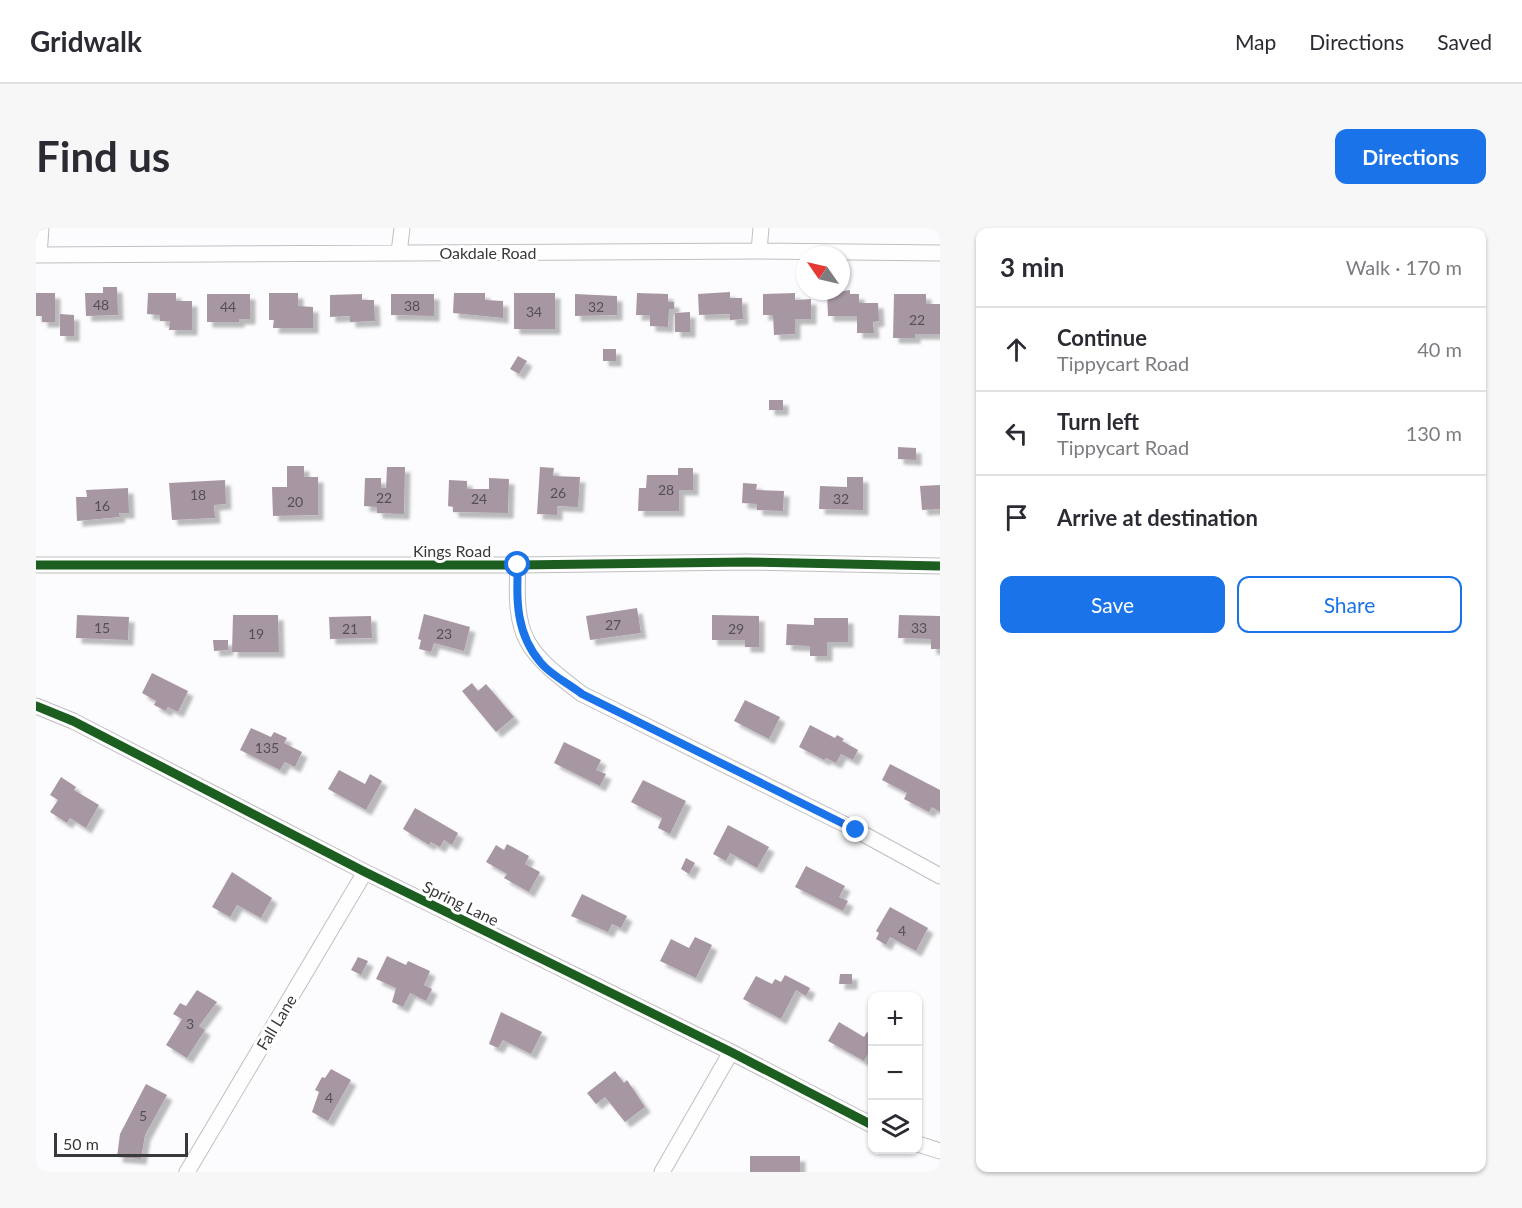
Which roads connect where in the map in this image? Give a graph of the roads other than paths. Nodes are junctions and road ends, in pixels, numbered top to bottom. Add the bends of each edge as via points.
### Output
1 (41, 228) edge
2 (402, 228) edge
3 (760, 228) edge
4 (759, 251) junction
5 (399, 253) junction
6 (940, 253) edge
7 (38, 255) edge
8 (36, 565) edge
9 (518, 565) junction
10 (940, 566) edge
11 (36, 706) edge
12 (365, 872) junction
13 (940, 876) edge
14 (731, 1052) junction
15 (868, 1122) edge
16 (922, 1145) edge
17 (940, 1151) edge
18 (187, 1172) edge
19 (662, 1172) edge

1 - 7 street
2 - 5 street
3 - 4 street
4 - 5 street, Oakdale Road
4 - 6 street, Oakdale Road
5 - 7 street, Oakdale Road
8 - 9 street, Kings Road
9 - 10 street, Kings Road via 746,562
9 - 13 street via 516,606 526,639 542,663 582,694
11 - 12 street, Spring Lane via 73,721
12 - 14 street, Spring Lane
12 - 18 street, Fall Lane
14 - 15 street, Spring Lane
14 - 19 street
16 - 17 street

